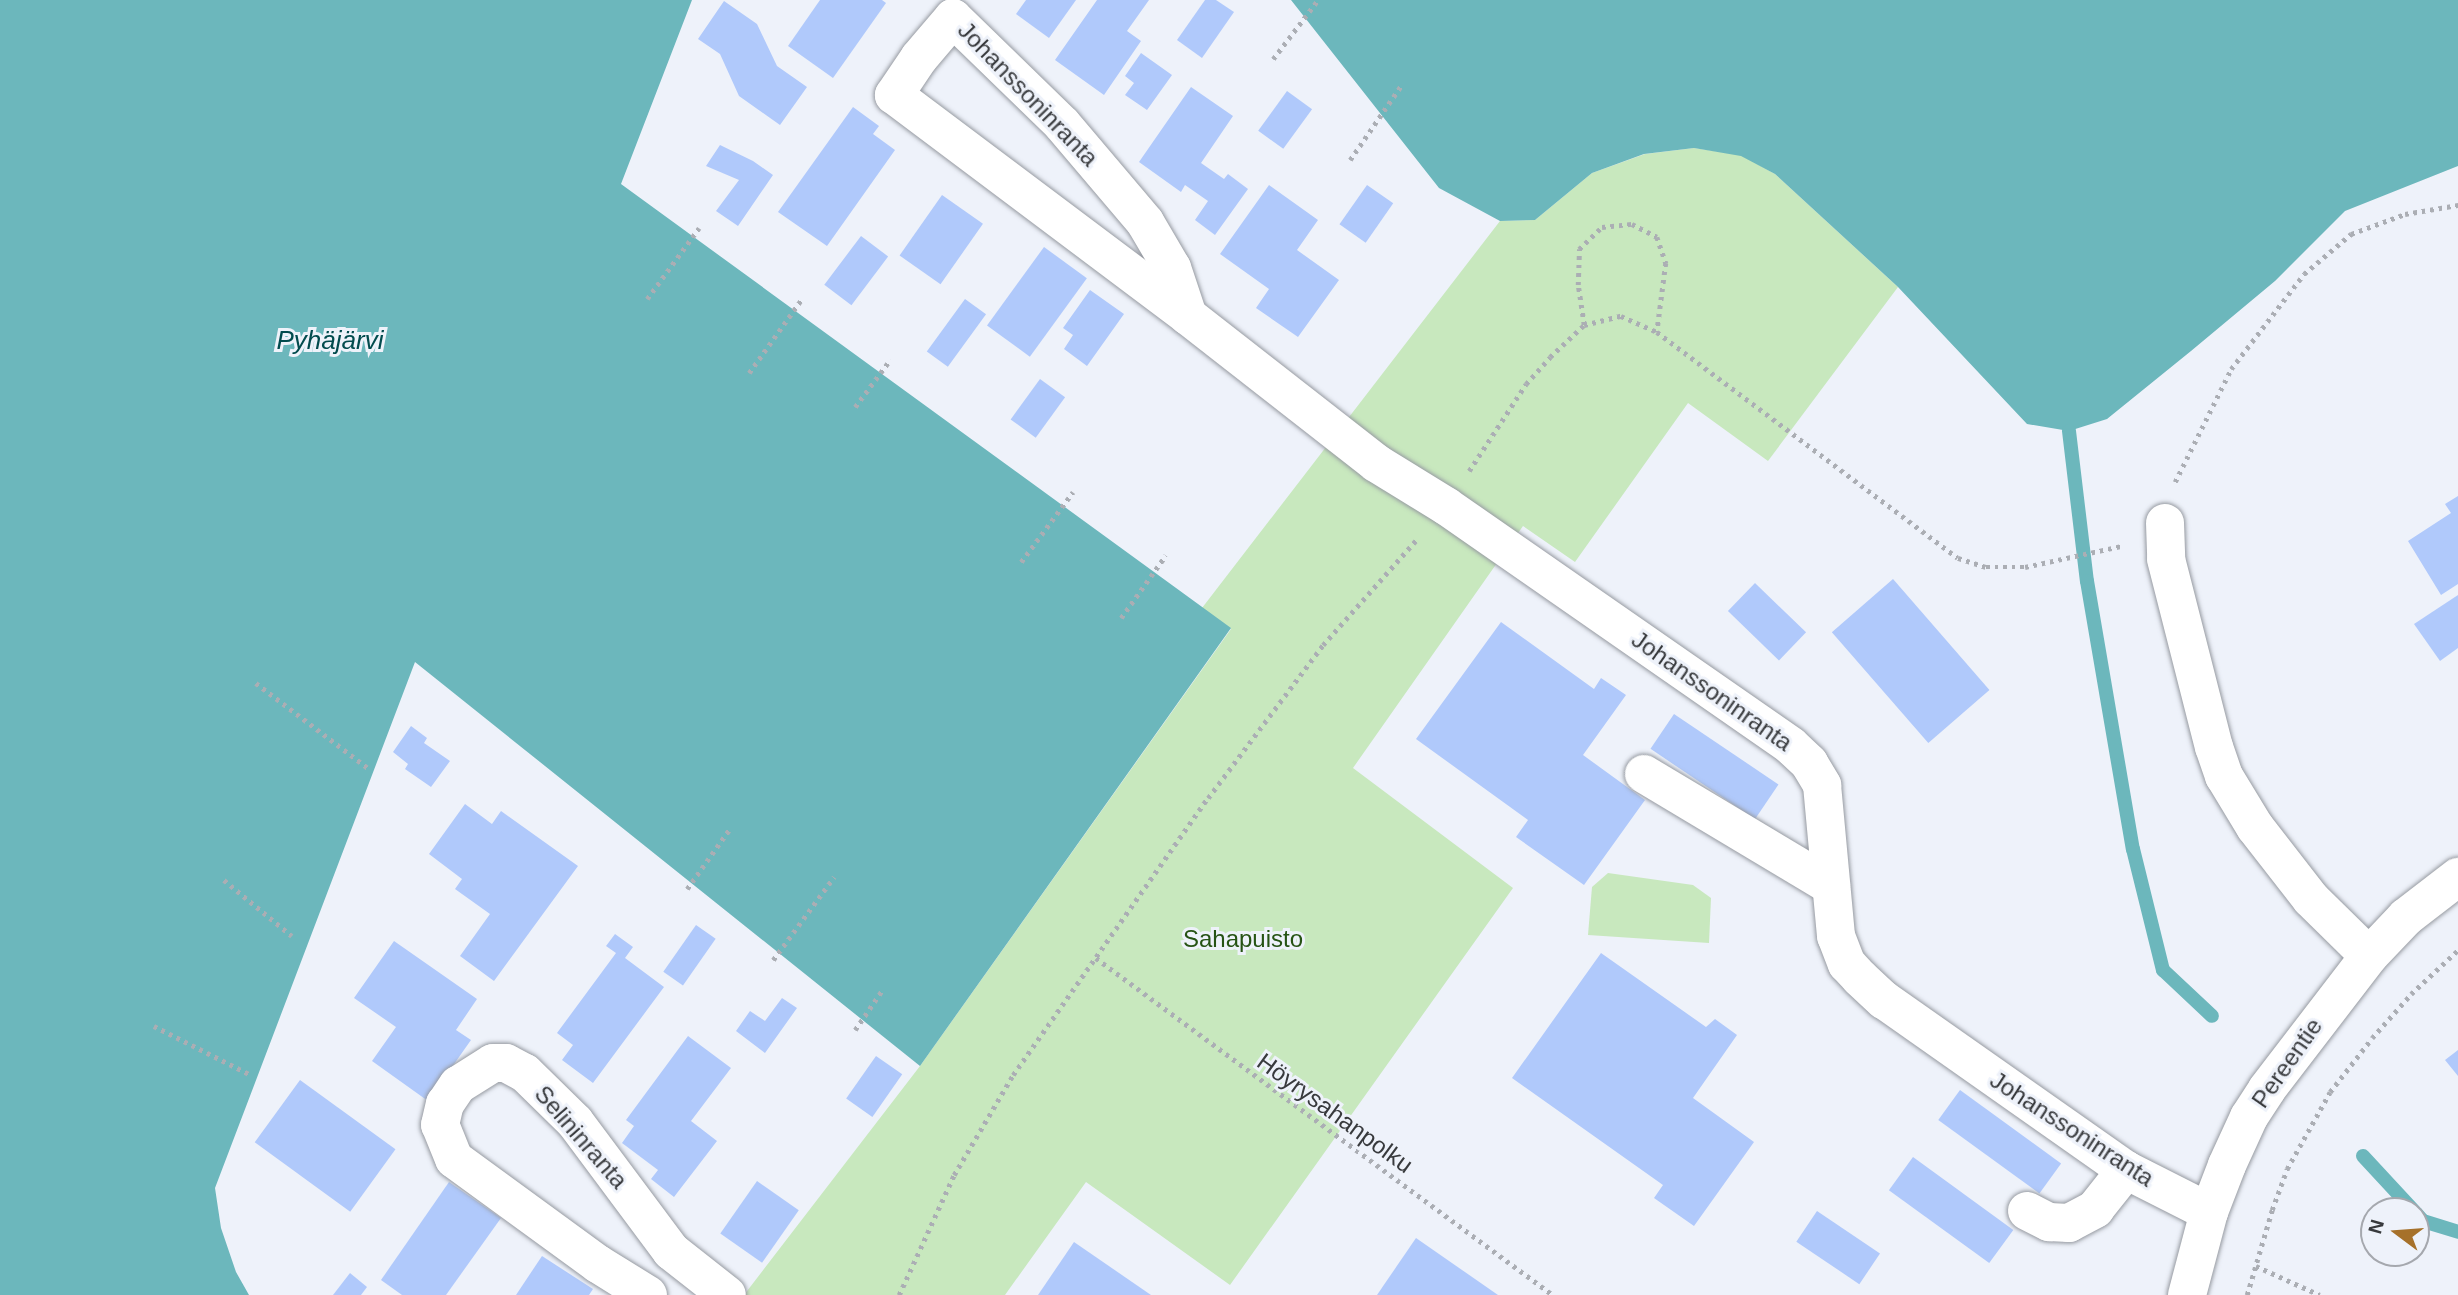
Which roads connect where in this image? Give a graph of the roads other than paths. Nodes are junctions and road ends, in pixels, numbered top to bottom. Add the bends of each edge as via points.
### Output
1 (1188, 316) junction
2 (2165, 523) road end
3 (1644, 774) dead end
4 (2458, 877) edge
5 (1830, 886) junction
6 (2369, 956) junction
7 (2126, 1170) junction
8 (2027, 1211) dead end
9 (2210, 1212) junction
10 (706, 1289) edge
11 (648, 1295) edge
12 (2187, 1295) edge

1 - 1 street, Johanssoninranta via 1172,268 1145,222 1062,124 953,18 894,95
1 - 5 street, Johanssoninranta via 1376,463 1769,728 1809,763 1824,795
2 - 6 street via 2166,559 2224,776 2255,827 2311,899
3 - 5 street
4 - 6 street, Pereentie via 2406,916
5 - 7 street, Johanssoninranta via 1836,936 1847,964 1860,978 1884,1000
6 - 9 street, Pereentie via 2303,1038 2249,1117
7 - 8 street via 2095,1209 2069,1223 2049,1222
7 - 9 street, Johanssoninranta
9 - 12 street, Pereentie
10 - 11 street, Selininranta via 671,1251 583,1132 525,1073 506,1063 492,1063 458,1085 445,1104 440,1125 454,1159

